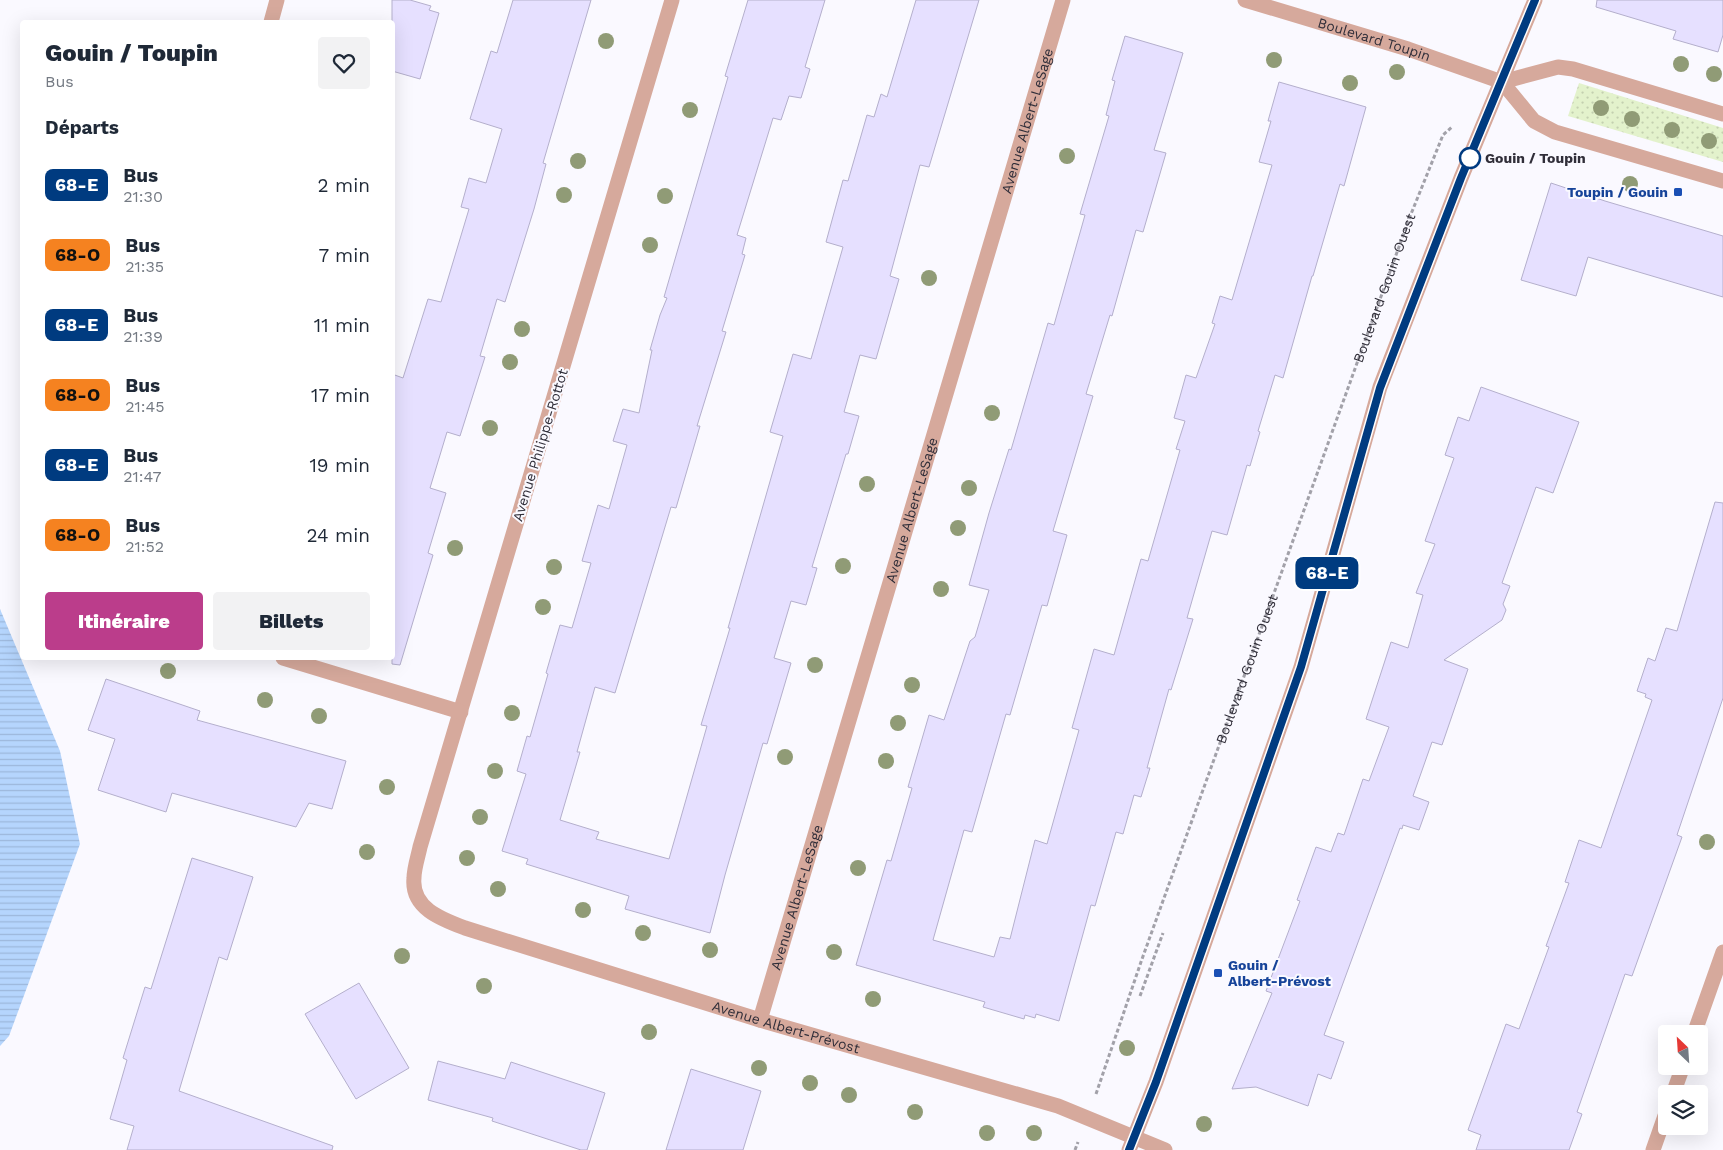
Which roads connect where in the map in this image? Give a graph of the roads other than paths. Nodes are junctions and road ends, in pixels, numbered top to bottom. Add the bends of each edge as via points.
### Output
1 (278, 0) edge
2 (672, 0) edge
3 (1063, 0) edge
4 (1245, 0) edge
5 (1535, 0) edge
6 (272, 20) edge
7 (1502, 82) junction
8 (1723, 114) edge
9 (1723, 181) edge
10 (290, 660) edge
11 (461, 712) junction
12 (415, 892) joint
13 (1723, 952) edge
14 (760, 1020) junction
15 (1697, 1025) edge
16 (1658, 1135) edge
17 (1132, 1143) edge
18 (1165, 1150) edge
19 (1653, 1150) edge

1 - 6 street
2 - 11 street, Avenue Philippe-Rottot
3 - 14 street, Avenue Albert-LeSage
4 - 7 street, Boulevard Toupin
5 - 7 street
7 - 8 street via 1558,67 1573,69
7 - 9 street via 1534,121 1555,132
7 - 17 street via 1461,178 1380,388 1301,667
10 - 11 street
11 - 12 street, Avenue Philippe-Rottot via 420,847 414,878
12 - 14 street, Avenue Albert-Prévost via 431,913 446,921
13 - 15 street
14 - 17 street, Avenue Albert-Prévost via 1058,1106
16 - 19 street
17 - 18 street, Avenue Albert-Prévost

